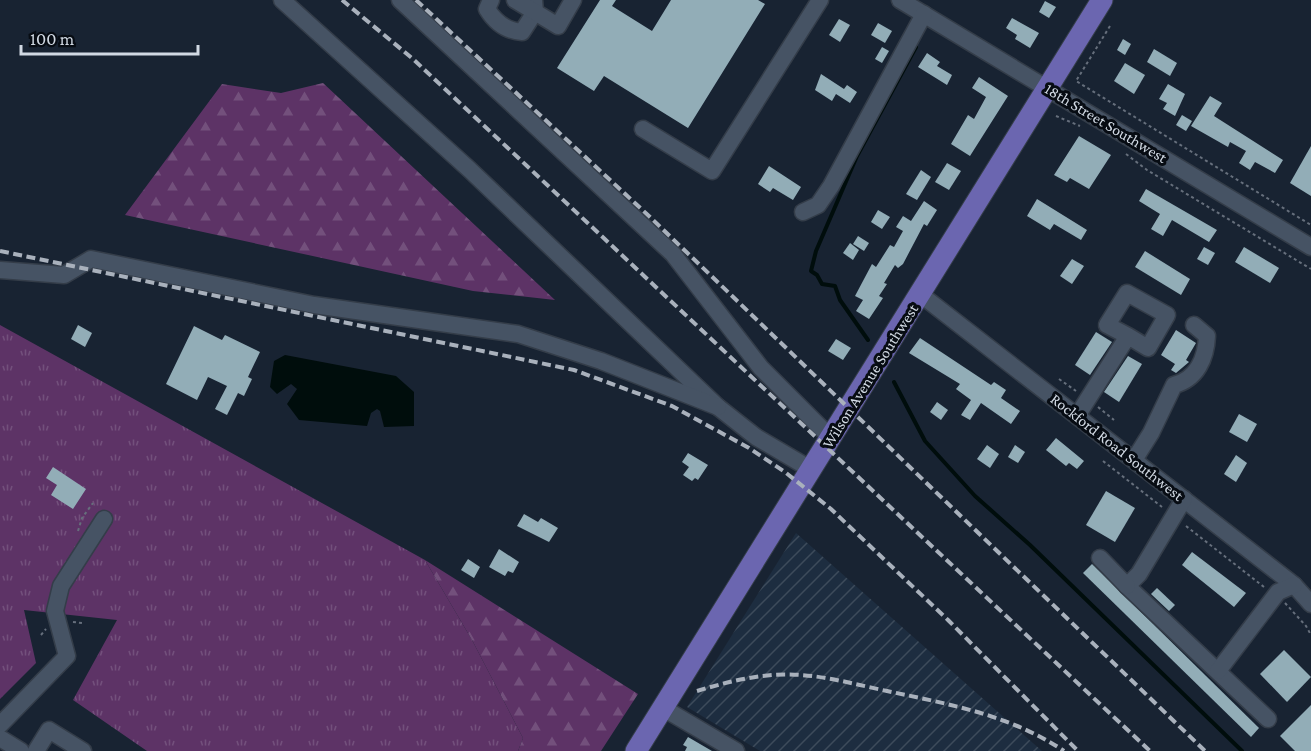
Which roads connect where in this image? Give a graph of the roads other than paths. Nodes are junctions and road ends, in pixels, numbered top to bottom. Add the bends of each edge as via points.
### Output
1 (282, 0) edge
2 (400, 0) edge
3 (491, 0) edge
4 (515, 0) edge
5 (573, 0) edge
6 (820, 0) edge
7 (900, 0) edge
8 (1102, 0) edge
9 (534, 6) edge
10 (924, 15) junction
11 (1048, 88) junction
12 (643, 129) dead end
13 (803, 212) dead end
14 (1311, 247) edge
15 (0, 270) edge
16 (920, 294) junction
17 (1194, 325) dead end
18 (1128, 336) dead end
19 (718, 407) junction
20 (1077, 416) junction
21 (831, 438) junction
22 (1134, 460) junction
23 (812, 470) junction
24 (1184, 499) junction
25 (104, 519) dead end
26 (1100, 558) dead end
27 (1294, 585) junction
28 (1127, 586) junction
29 (1311, 604) edge
30 (1218, 671) junction
31 (663, 708) junction
32 (1268, 718) dead end
33 (0, 725) edge
34 (0, 738) edge
35 (21, 751) edge
36 (36, 751) edge
37 (83, 751) edge
38 (636, 751) edge
39 (736, 751) edge

1 - 19 street via 495,194
2 - 21 street via 673,254 760,368
3 - 9 street via 487,9 494,21 513,32 522,32
4 - 9 street
5 - 9 street via 558,26
6 - 12 street via 712,171
7 - 10 street, 18th Street Southwest
8 - 11 main road, Wilson Avenue Southwest
10 - 11 street, 18th Street Southwest
10 - 13 street via 831,186 818,205
11 - 14 street, 18th Street Southwest
11 - 16 main road, Wilson Avenue Southwest
15 - 19 street via 64,275 91,259 314,305 518,334 601,361
16 - 20 street, Rockford Road Southwest
16 - 21 main road, Wilson Avenue Southwest
17 - 22 street via 1207,336 1206,355 1188,381 1174,385
18 - 20 street
19 - 23 street via 756,437
20 - 22 street, Rockford Road Southwest
21 - 23 main road, Wilson Avenue Southwest
22 - 24 street, Rockford Road Southwest
23 - 31 main road, Wilson Avenue Southwest
24 - 27 street, Rockford Road Southwest
24 - 28 street via 1139,574
25 - 33 street via 61,586 55,611 67,656
26 - 28 street
27 - 29 street, Rockford Road Southwest
27 - 30 street via 1275,596
28 - 30 street
30 - 32 street
31 - 38 main road, Wilson Avenue Southwest
31 - 39 street
34 - 35 street
36 - 37 street via 49,730

